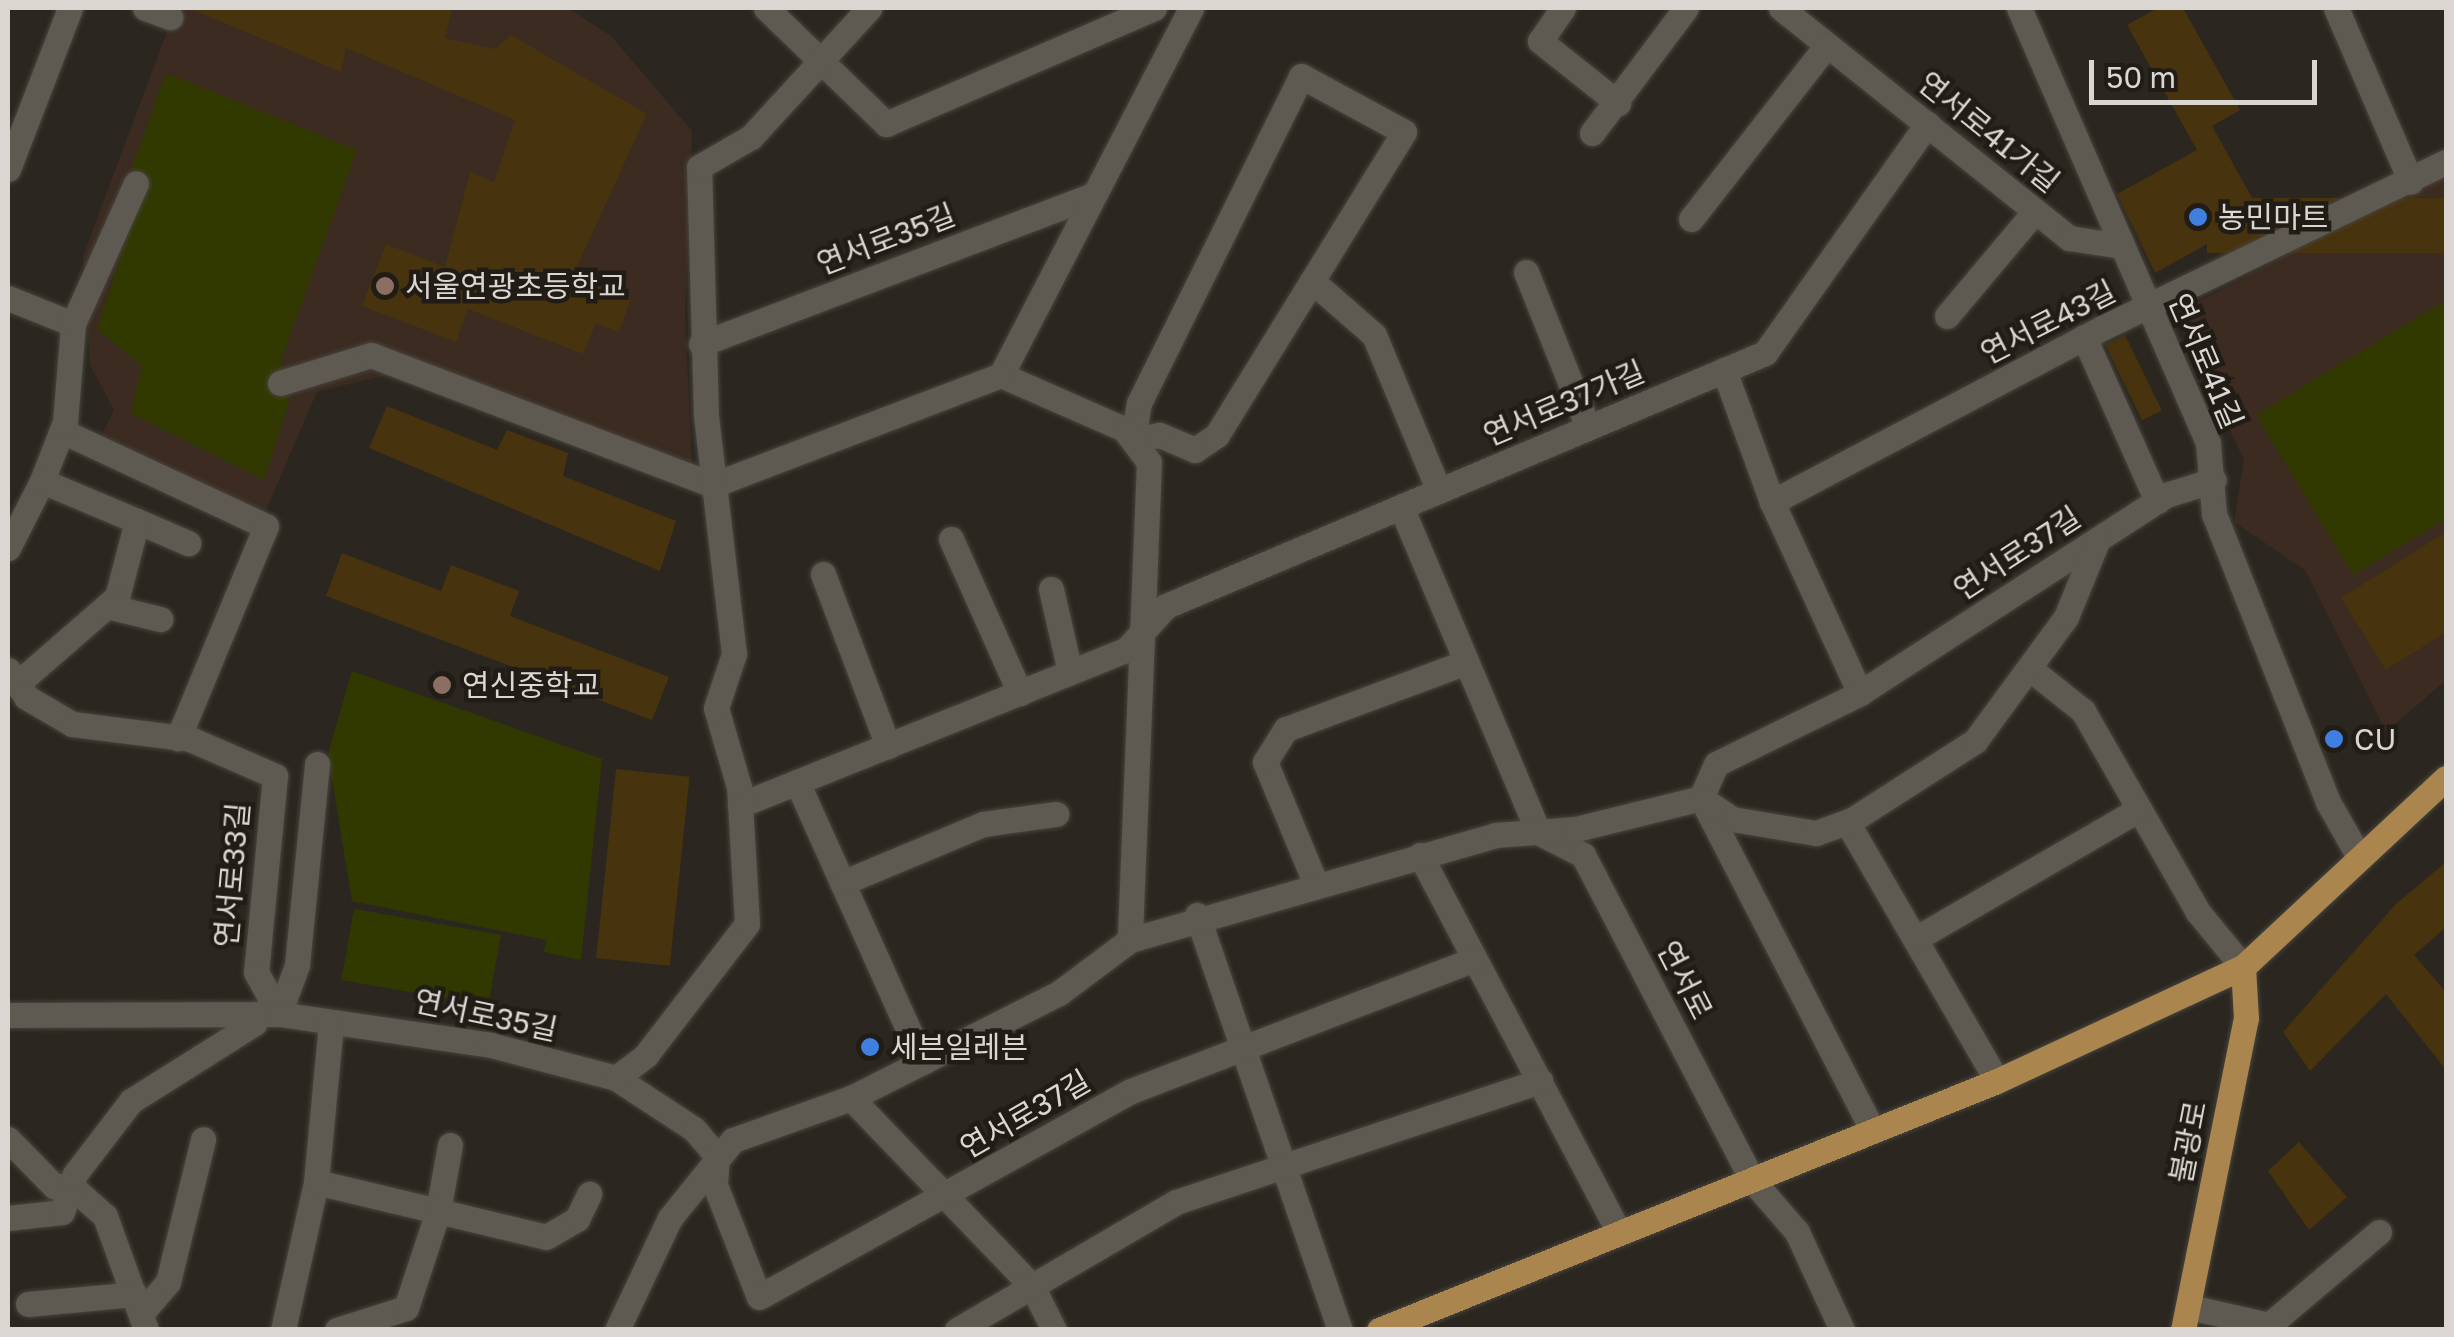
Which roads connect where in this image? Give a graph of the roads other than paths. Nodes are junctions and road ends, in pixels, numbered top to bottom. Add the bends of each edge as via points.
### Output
1 (70, 8) edge
2 (145, 8) edge
3 (766, 8) edge
4 (869, 8) edge
5 (1154, 8) edge
6 (1191, 8) edge
7 (1563, 8) edge
8 (1686, 8) edge
9 (1780, 8) edge
10 (2019, 8) edge
11 (2336, 8) edge
12 (170, 17) dead end
13 (1827, 45) junction
14 (823, 58) junction
15 (1618, 103) junction
16 (1927, 124) junction
17 (1592, 133) dead end
18 (2446, 162) edge
19 (8, 169) edge
20 (2411, 182) junction
21 (136, 184) dead end
22 (1094, 195) junction
23 (2036, 211) junction
24 (1691, 220) dead end
25 (2121, 246) junction
26 (1526, 272) dead end
27 (1312, 282) junction
28 (8, 298) edge
29 (2148, 308) junction
30 (1948, 316) dead end
31 (73, 324) junction
32 (2084, 337) junction
33 (701, 344) junction
34 (1724, 370) junction
35 (1000, 375) junction
36 (280, 384) dead end
37 (1588, 427) junction
38 (62, 431) junction
39 (1133, 440) junction
40 (2214, 480) junction
41 (42, 482) junction
42 (713, 485) junction
43 (1438, 491) junction
44 (2157, 501) junction
45 (1772, 502) junction
46 (1401, 507) junction
47 (137, 522) junction
48 (951, 539) dead end
49 (2098, 539) junction
50 (188, 543) dead end
51 (8, 548) edge
52 (822, 574) dead end
53 (1051, 590) dead end
54 (107, 606) junction
55 (160, 619) dead end
56 (1140, 635) junction
57 (1466, 662) junction
58 (2029, 668) junction
59 (1070, 672) junction
60 (12, 677) edge
61 (1020, 693) junction
62 (1860, 693) junction
63 (178, 738) junction
64 (888, 746) junction
65 (317, 764) dead end
66 (2446, 778) edge
67 (797, 782) junction
68 (1701, 798) junction
69 (740, 805) junction
70 (2139, 809) junction
71 (1056, 814) dead end
72 (1847, 822) junction
73 (1538, 832) junction
74 (1420, 854) junction
75 (2358, 855) junction
76 (1315, 882) junction
77 (842, 883) junction
78 (1197, 914) junction
79 (1130, 940) junction
80 (1915, 940) junction
81 (1475, 959) junction
82 (2243, 967) junction
83 (279, 1014) junction
84 (8, 1016) edge
85 (331, 1023) junction
86 (1244, 1050) junction
87 (923, 1062) junction
88 (616, 1078) junction
89 (1540, 1081) junction
90 (1997, 1081) junction
91 (851, 1098) junction
92 (1872, 1132) junction
93 (8, 1138) edge
94 (203, 1139) dead end
95 (450, 1145) dead end
96 (716, 1156) junction
97 (1284, 1167) junction
98 (1752, 1180) junction
99 (316, 1182) junction
100 (71, 1186) junction
101 (589, 1194) dead end
102 (946, 1197) junction
103 (438, 1211) junction
104 (8, 1218) edge
105 (2379, 1232) dead end
106 (1619, 1233) junction
107 (1032, 1286) junction
108 (28, 1304) dead end
109 (140, 1313) edge
110 (2186, 1318) edge
111 (1425, 1321) edge
112 (283, 1330) edge
113 (337, 1330) edge
114 (617, 1330) edge
115 (957, 1330) edge
116 (1054, 1330) edge
117 (1340, 1330) edge
118 (1379, 1330) edge
119 (1842, 1330) edge

1 - 19 street
2 - 12 street
3 - 14 street
4 - 14 street
5 - 14 street via 886,124
6 - 22 street
7 - 15 street via 1540,41
8 - 15 street
9 - 13 street, 연서로41가길
10 - 25 street, 연서로41길
11 - 20 street
13 - 16 street, 연서로41가길
13 - 24 street
14 - 33 street via 751,138 699,166
15 - 17 street
16 - 23 street, 연서로41가길
16 - 34 street, 연서로37가길 via 1765,353
18 - 20 street, 연서로43길
20 - 29 street, 연서로43길
21 - 31 street
22 - 33 street, 연서로35길
22 - 35 street
23 - 25 street, 연서로41가길 via 2069,238
23 - 30 street
25 - 29 street, 연서로41길
26 - 37 street
27 - 39 street via 1216,435 1195,450 1159,434
27 - 39 street via 1404,132 1300,76 1139,403
27 - 43 street via 1374,335
28 - 31 street
29 - 32 street, 연서로43길
29 - 40 street, 연서로41길 via 2208,443
31 - 38 street
32 - 44 street
32 - 45 street, 연서로43길
33 - 42 street
34 - 37 street, 연서로37가길
34 - 45 street
35 - 39 street
35 - 42 street
36 - 42 street via 371,355
37 - 43 street, 연서로37가길
38 - 41 street
38 - 63 street via 266,526
39 - 56 street via 1149,462
40 - 44 street, 연서로37길
40 - 75 street, 연서로41길 via 2214,514 2328,802
41 - 47 street
41 - 51 street
42 - 69 street via 734,654 716,708
43 - 46 street, 연서로37가길
44 - 49 street, 연서로37길
45 - 62 street
46 - 56 street, 연서로37가길 via 1166,606
46 - 57 street
47 - 50 street
47 - 54 street, 연서로33길
48 - 61 street
49 - 58 street via 2066,617
49 - 62 street, 연서로37길
52 - 64 street
53 - 59 street
54 - 55 street
54 - 60 street, 연서로33길
56 - 59 street, 연서로37가길
56 - 79 street
57 - 73 street
57 - 76 street via 1286,729 1265,762
58 - 70 street via 2082,711
58 - 72 street via 1975,741
59 - 61 street, 연서로37가길
60 - 63 street, 연서로33길 via 72,724
61 - 64 street, 연서로37가길
62 - 68 street, 연서로37길 via 1716,764
63 - 83 street, 연서로33길 via 274,776 256,972
64 - 67 street
65 - 83 street via 297,964
66 - 75 main road
67 - 69 street
67 - 77 street
68 - 72 street via 1732,819 1783,828 1816,833
68 - 73 street
68 - 92 street
69 - 88 street via 747,924 646,1056
70 - 80 street
70 - 82 street via 2198,912
71 - 77 street via 984,824
72 - 80 street
73 - 74 street
73 - 98 street, 연서로 via 1583,855
74 - 76 street
74 - 81 street
75 - 82 main road
76 - 78 street
77 - 87 street
78 - 79 street
78 - 86 street
79 - 87 street via 1059,992
80 - 90 street
81 - 86 street, 연서로37길
81 - 89 street
82 - 90 main road
82 - 110 main road, 불광로 via 2246,1018
83 - 84 street
83 - 85 street
83 - 100 street via 232,1032 131,1101
85 - 88 street, 연서로35길 via 491,1046
85 - 99 street
86 - 97 street
86 - 102 street, 연서로37길 via 1131,1090
87 - 91 street
88 - 96 street, 연서로35길 via 694,1129
89 - 97 street
89 - 106 street
90 - 92 main road
91 - 96 street via 733,1140
91 - 102 street
92 - 98 main road
93 - 100 street via 54,1186
94 - 109 street via 168,1282
95 - 103 street
96 - 102 street, 연서로37길 via 714,1185 759,1296
96 - 114 street via 670,1218
97 - 107 street via 1176,1202
97 - 117 street
98 - 106 main road
98 - 119 street, 연서로 via 1797,1232
99 - 103 street
99 - 112 street
100 - 104 street via 62,1212
100 - 109 street via 105,1216
101 - 103 street via 577,1219 546,1238
102 - 107 street
103 - 113 street via 406,1308
105 - 110 street via 2270,1325
106 - 111 main road
107 - 115 street
107 - 116 street
108 - 109 street
111 - 118 main road

